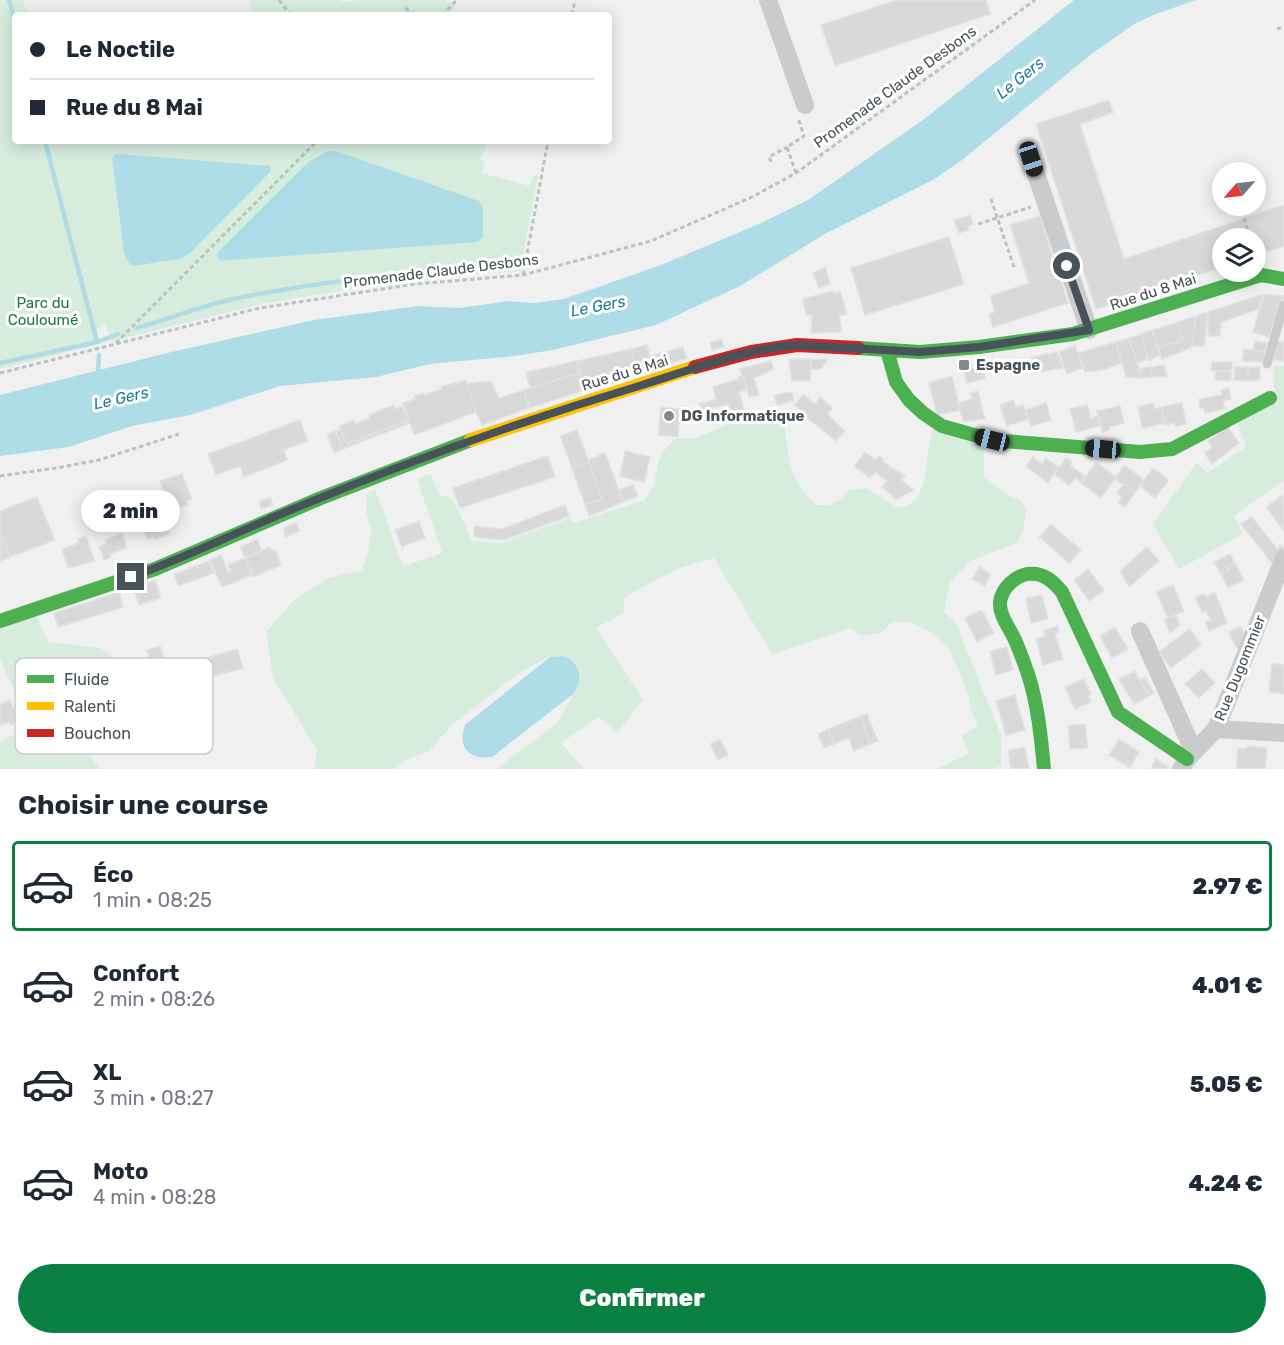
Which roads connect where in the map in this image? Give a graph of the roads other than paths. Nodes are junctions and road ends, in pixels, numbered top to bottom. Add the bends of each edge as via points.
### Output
1 (768, 0) edge
2 (805, 105) dead end
3 (1031, 159) dead end
4 (1284, 279) edge
5 (1284, 305) edge
6 (1089, 330) junction
7 (887, 350) junction
8 (1267, 364) dead end
9 (1269, 398) dead end
10 (1284, 558) edge
11 (0, 621) edge
12 (1140, 631) dead end
13 (1216, 729) junction
14 (1284, 733) edge
15 (1187, 760) edge
16 (1044, 769) edge

1 - 2 street
3 - 6 street
4 - 6 street, Rue du 8 Mai via 1261,275 1241,280
5 - 8 lane
6 - 7 street, Rue du 8 Mai via 979,347 920,352
7 - 9 street via 896,382 923,413 942,426 992,440 1140,452 1172,449
7 - 11 street, Rue du 8 Mai via 779,347 578,404 390,471 155,569
10 - 13 street, Rue Dugommier
12 - 15 street
13 - 14 street
13 - 15 street, Rue Dugommier
15 - 16 street via 1118,712 1062,592 1051,579 1029,574 1011,581 1000,600 1036,704

